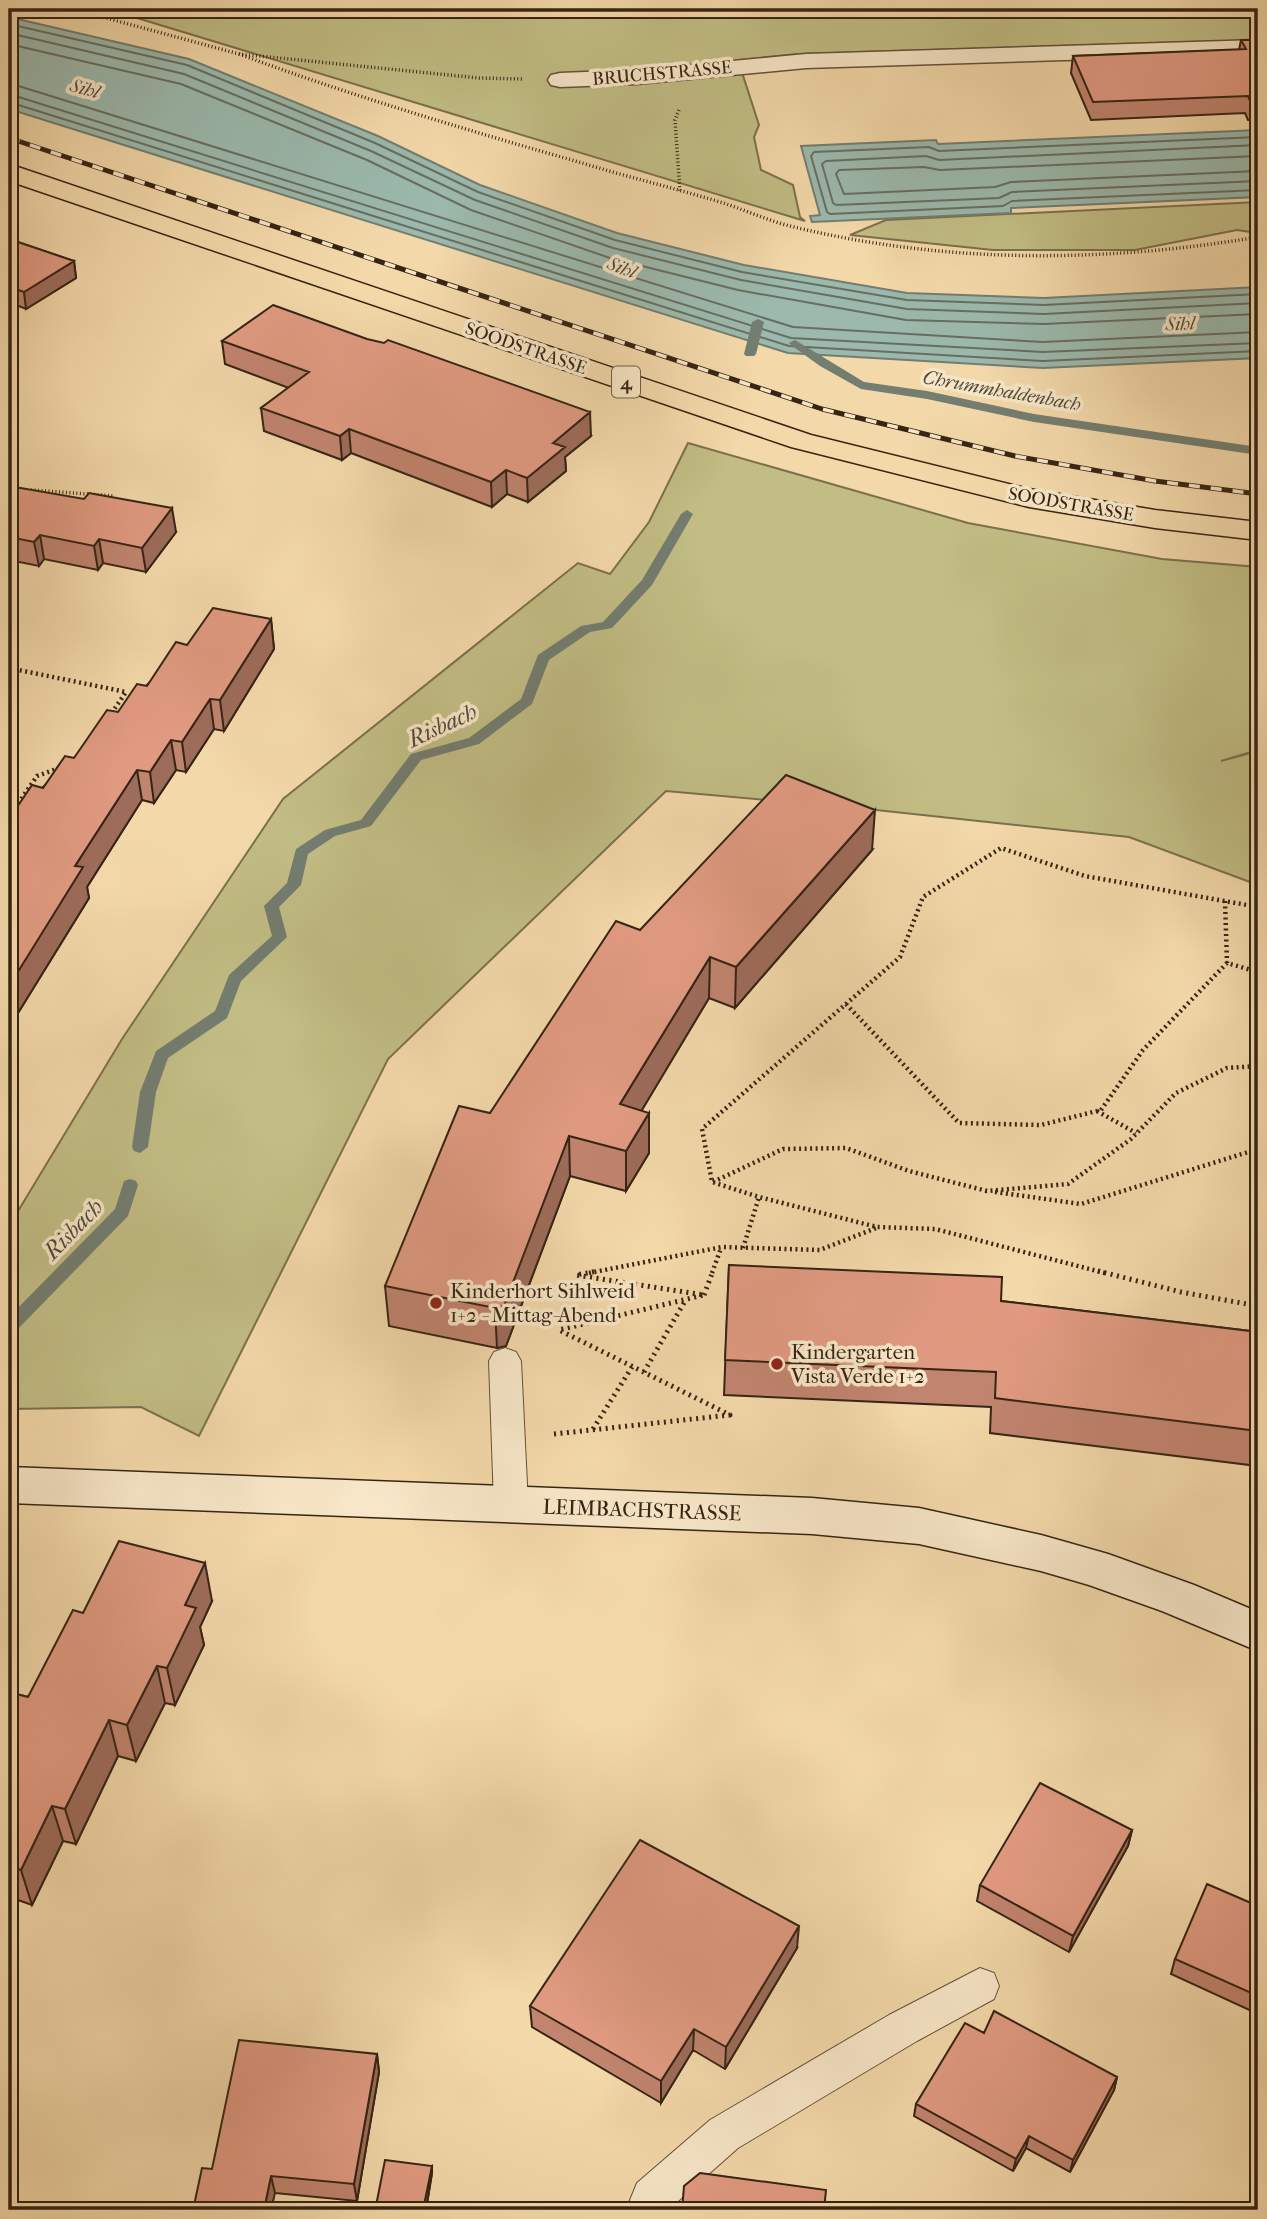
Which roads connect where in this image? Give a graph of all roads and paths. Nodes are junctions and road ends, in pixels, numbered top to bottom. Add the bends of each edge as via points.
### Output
1 (73, 9) edge
2 (1258, 47) edge
3 (239, 54) junction
4 (698, 71) junction
5 (559, 80) joint
6 (9, 172) edge
7 (680, 192) junction
8 (1258, 237) edge
9 (22, 490) edge
10 (114, 496) edge
11 (1258, 531) edge
12 (9, 668) edge
13 (111, 715) edge
14 (70, 764) edge
15 (9, 817) edge
16 (1225, 901) junction
17 (1258, 907) edge
18 (1227, 963) junction
19 (1258, 972) edge
20 (846, 1004) junction
21 (1258, 1066) edge
22 (1097, 1111) junction
23 (1136, 1133) junction
24 (1258, 1149) edge
25 (712, 1182) junction
26 (987, 1191) junction
27 (759, 1197) junction
28 (877, 1227) junction
29 (722, 1247) junction
30 (743, 1248) junction
31 (704, 1295) junction
32 (1258, 1299) edge
33 (685, 1300) junction
34 (1256, 1306) edge
35 (505, 1361) edge
36 (632, 1367) junction
37 (643, 1372) junction
38 (593, 1429) junction
39 (509, 1438) junction
40 (9, 1485) edge
41 (511, 1505) junction
42 (1258, 1632) edge
43 (9, 1642) edge
44 (9, 1676) edge
45 (980, 1986) dead end
46 (646, 2210) edge

1 - 3 path
2 - 4 street, BRUCHSTRASSE via 806,61
3 - 5 path via 480,78
3 - 7 path via 365,100
4 - 5 street, BRUCHSTRASSE
4 - 7 path via 675,120
6 - 11 main road, SOODSTRASSE / 4 via 801,441 1029,498
7 - 8 path via 788,226 866,242 962,252 1059,256
9 - 10 path
12 - 13 path via 126,692
14 - 15 path via 37,776
16 - 17 path
16 - 18 path
16 - 20 path via 1085,876 1001,848 923,897 900,957
18 - 19 path
18 - 22 path via 1143,1050
20 - 22 path via 959,1122 1041,1125
20 - 25 path via 702,1129
21 - 23 path via 1227,1068 1176,1093
22 - 23 path
23 - 26 path via 1068,1184
24 - 26 path via 1081,1204
25 - 26 path via 783,1149 846,1148 909,1171
25 - 27 path
27 - 28 path
27 - 30 path
28 - 30 path via 820,1250
28 - 34 path via 935,1229 1181,1292
29 - 30 path
29 - 31 path
29 - 31 path via 576,1275
31 - 33 path
32 - 34 path
33 - 36 path via 559,1331
33 - 37 path
35 - 39 lane
36 - 37 path
36 - 38 path
37 - 38 path via 730,1415
38 - 39 path
39 - 41 lane
40 - 41 street, LEIMBACHSTRASSE
41 - 42 street, LEIMBACHSTRASSE via 812,1516 919,1526 1092,1567
43 - 44 path via 13,1668
45 - 46 lane via 724,2134 652,2197

